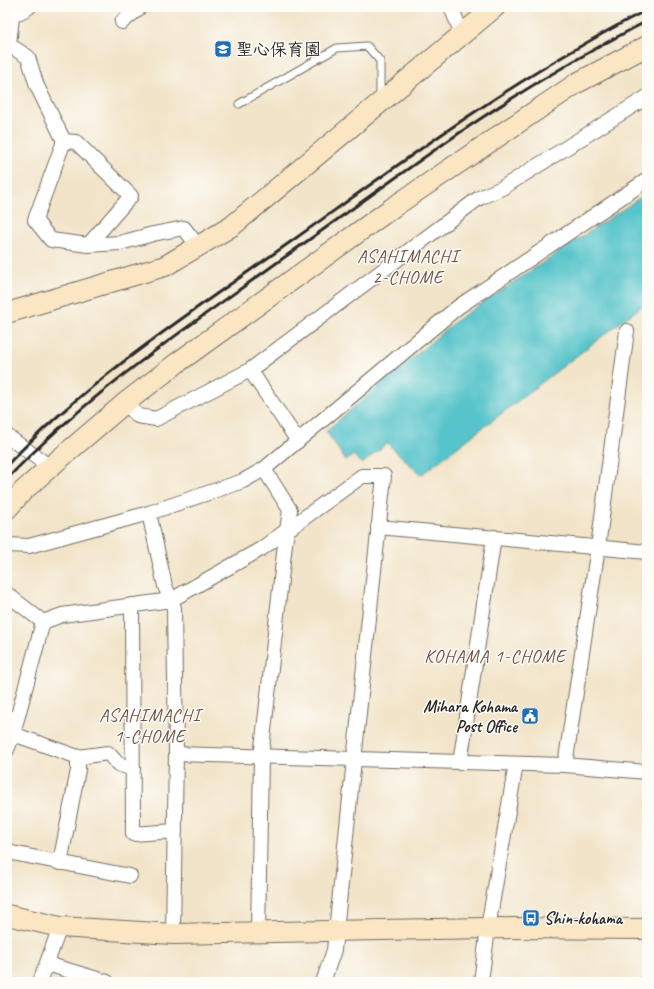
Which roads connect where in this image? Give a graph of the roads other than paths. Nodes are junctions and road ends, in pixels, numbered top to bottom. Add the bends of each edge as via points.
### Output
1 (29, 7) edge
2 (140, 7) edge
3 (451, 7) edge
4 (495, 7) edge
5 (10, 18) edge
6 (122, 22) dead end
7 (462, 34) junction
8 (647, 46) edge
9 (647, 97) edge
10 (380, 103) junction
11 (239, 104) dead end
12 (64, 141) junction
13 (647, 180) edge
14 (88, 246) junction
15 (198, 246) junction
16 (7, 313) edge
17 (627, 331) dead end
18 (250, 370) junction
19 (125, 403) junction
20 (7, 436) edge
21 (298, 441) junction
22 (50, 467) junction
23 (264, 469) junction
24 (7, 509) edge
25 (149, 513) junction
26 (378, 527) junction
27 (288, 530) junction
28 (494, 537) junction
29 (7, 545) edge
30 (598, 547) junction
31 (647, 552) edge
32 (7, 594) edge
33 (170, 600) junction
34 (132, 605) junction
35 (43, 622) junction
36 (13, 734) junction
37 (7, 750) edge
38 (176, 754) junction
39 (78, 757) junction
40 (261, 757) junction
41 (354, 760) junction
42 (460, 763) junction
43 (516, 764) junction
44 (565, 765) junction
45 (133, 769) junction
46 (647, 772) edge
47 (175, 831) junction
48 (7, 852) edge
49 (60, 863) junction
50 (130, 876) dead end
51 (7, 915) edge
52 (60, 927) junction
53 (488, 928) junction
54 (647, 929) edge
55 (336, 932) junction
56 (258, 933) junction
57 (173, 934) junction
58 (47, 964) junction
59 (40, 982) edge
60 (107, 982) edge
61 (323, 982) edge
62 (481, 982) edge

1 - 5 street
2 - 6 street
3 - 7 street
4 - 7 street
5 - 12 street via 9,45 28,57 37,86
7 - 10 street
8 - 19 street via 577,83 398,204
9 - 18 street via 502,188 479,198
10 - 11 lane via 380,61 367,46 337,48
10 - 15 street via 232,226
12 - 14 street via 35,220 51,240
12 - 14 street via 76,142 131,196
13 - 21 street via 458,307
14 - 15 street via 120,243 184,228
15 - 16 street via 165,266
17 - 30 street
18 - 19 street via 156,419 138,416
18 - 21 street
19 - 22 street
20 - 22 street
21 - 23 street
22 - 24 street
23 - 25 street via 243,480
23 - 27 street via 290,510
25 - 29 street via 29,546
25 - 33 street
26 - 27 street via 384,476 362,476
26 - 28 street
26 - 41 street
27 - 33 street via 261,549
27 - 40 street
28 - 30 street
28 - 42 street
30 - 31 street
30 - 44 street
32 - 35 street
33 - 34 street
33 - 38 street via 174,608
34 - 35 street via 62,615
34 - 45 street
35 - 36 street
36 - 37 street
36 - 39 street
38 - 40 street
38 - 47 street
39 - 45 street via 108,753 118,764
39 - 49 street via 78,770
40 - 41 street
40 - 56 street
41 - 42 street
41 - 55 street
42 - 43 street
43 - 44 street
43 - 53 street
44 - 46 street
45 - 47 street via 133,834
47 - 57 street
48 - 49 street
49 - 50 street
51 - 52 street
52 - 57 street
52 - 58 street
53 - 54 street
53 - 55 street
53 - 62 street
55 - 56 street
55 - 61 street via 334,950
56 - 57 street
58 - 59 street
58 - 60 street

